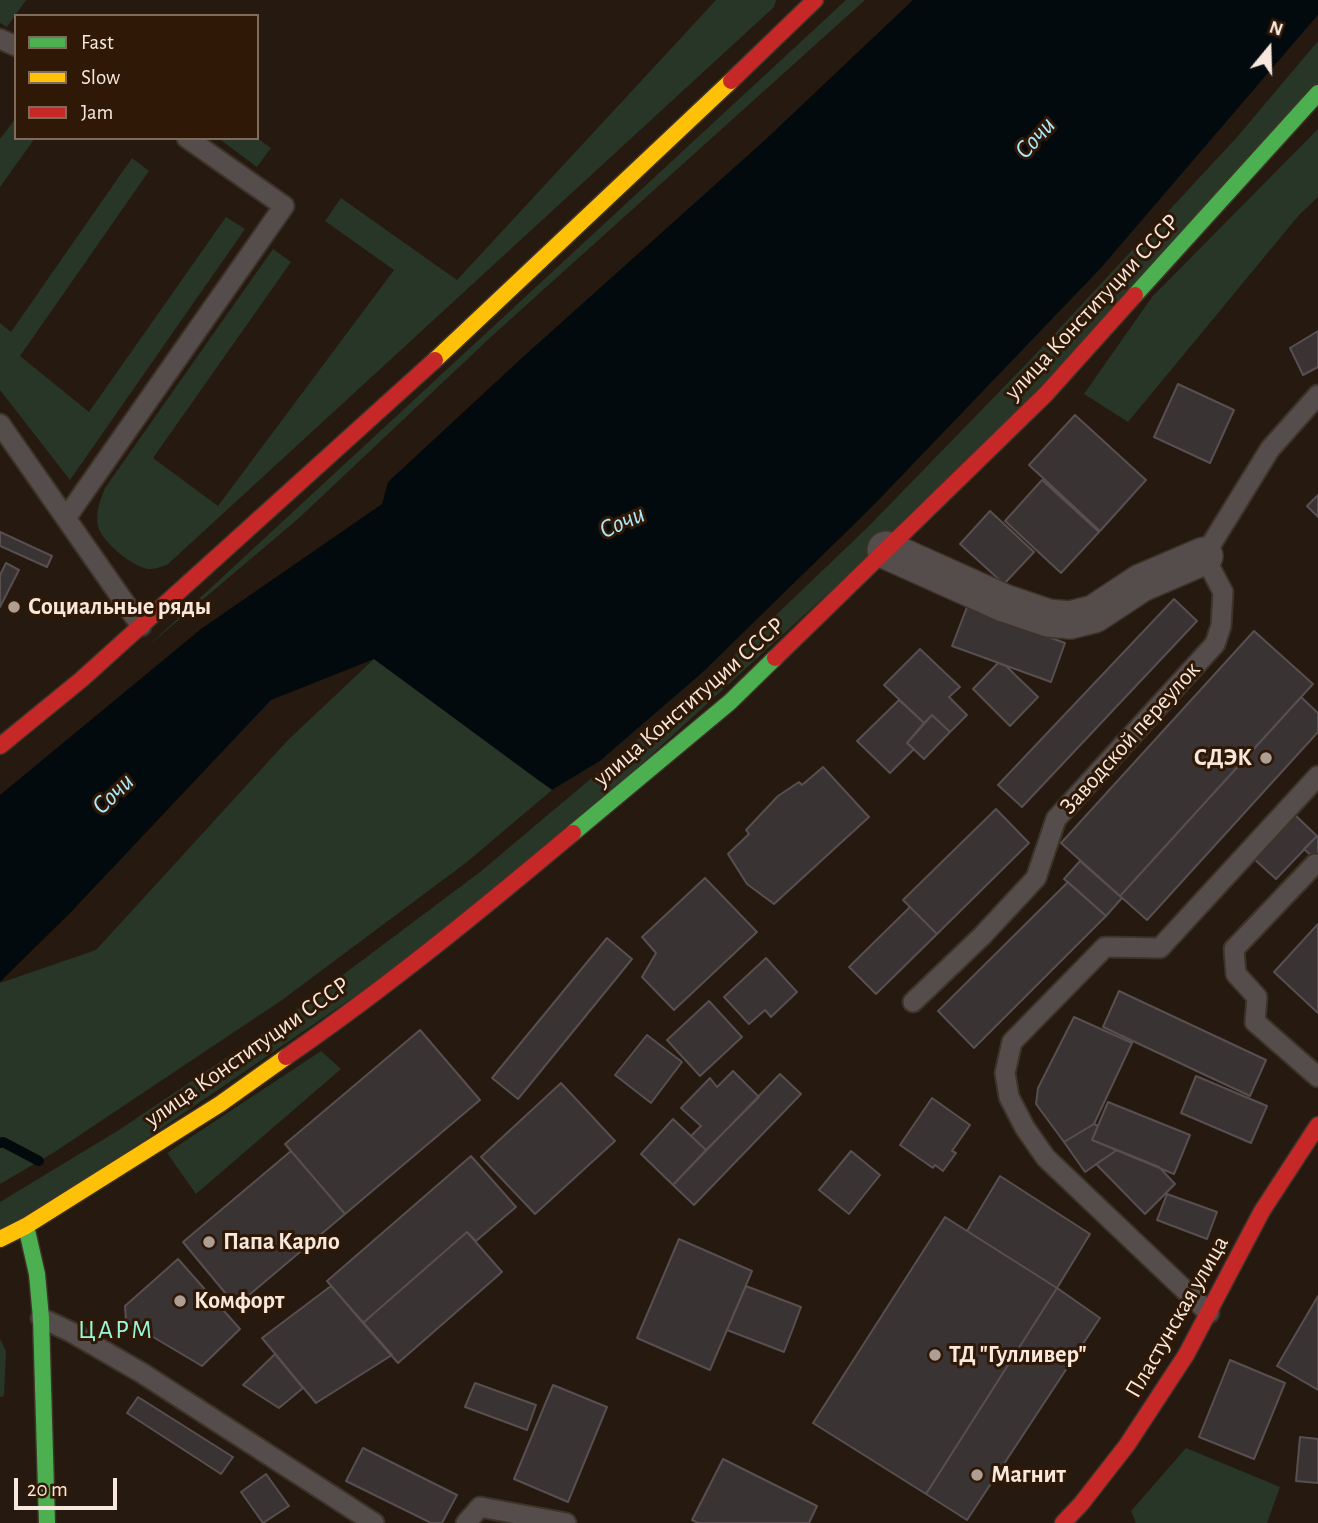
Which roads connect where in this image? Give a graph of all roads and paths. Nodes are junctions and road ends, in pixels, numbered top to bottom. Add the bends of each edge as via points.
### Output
1 (814, 0) edge
2 (1318, 93) edge
3 (190, 140) edge
4 (1318, 395) edge
5 (0, 424) edge
6 (66, 518) junction
7 (886, 551) junction
8 (1204, 556) junction
9 (141, 626) junction
10 (0, 746) edge
11 (1318, 776) edge
12 (1315, 864) dead end
13 (913, 1002) dead end
14 (1318, 1077) edge
15 (1318, 1125) edge
16 (26, 1226) junction
17 (0, 1239) edge
18 (1209, 1313) junction
19 (41, 1318) junction
20 (1082, 1504) junction
21 (47, 1523) edge
22 (374, 1523) edge
23 (466, 1523) edge
24 (566, 1523) edge
25 (1063, 1523) edge
26 (1088, 1523) edge

1 - 9 main road via 490,310
2 - 7 main road, улица Конституции СССР via 1046,394
3 - 6 lane via 284,206
4 - 8 lane via 1270,449
5 - 6 lane
6 - 9 lane
7 - 8 street via 1004,603 1048,618 1070,620 1094,614 1141,583
7 - 16 main road, улица Конституции СССР via 730,702 485,906 331,1026 219,1104
8 - 13 lane, Заводской переулок via 1223,592 1215,644 1056,819 1036,878
9 - 10 main road
11 - 18 lane via 1160,948 1105,947 1012,1042 1004,1073 1009,1097 1046,1158
12 - 14 lane via 1234,949 1236,974 1258,997 1255,1022
15 - 18 main road, Пластунская улица via 1262,1211
16 - 17 main road, улица Конституции СССР
16 - 19 main road via 36,1265
18 - 20 main road, Пластунская улица via 1127,1445
19 - 21 main road
19 - 22 lane via 142,1373
20 - 25 main road, Пластунская улица
20 - 26 lane
23 - 24 lane via 480,1507

